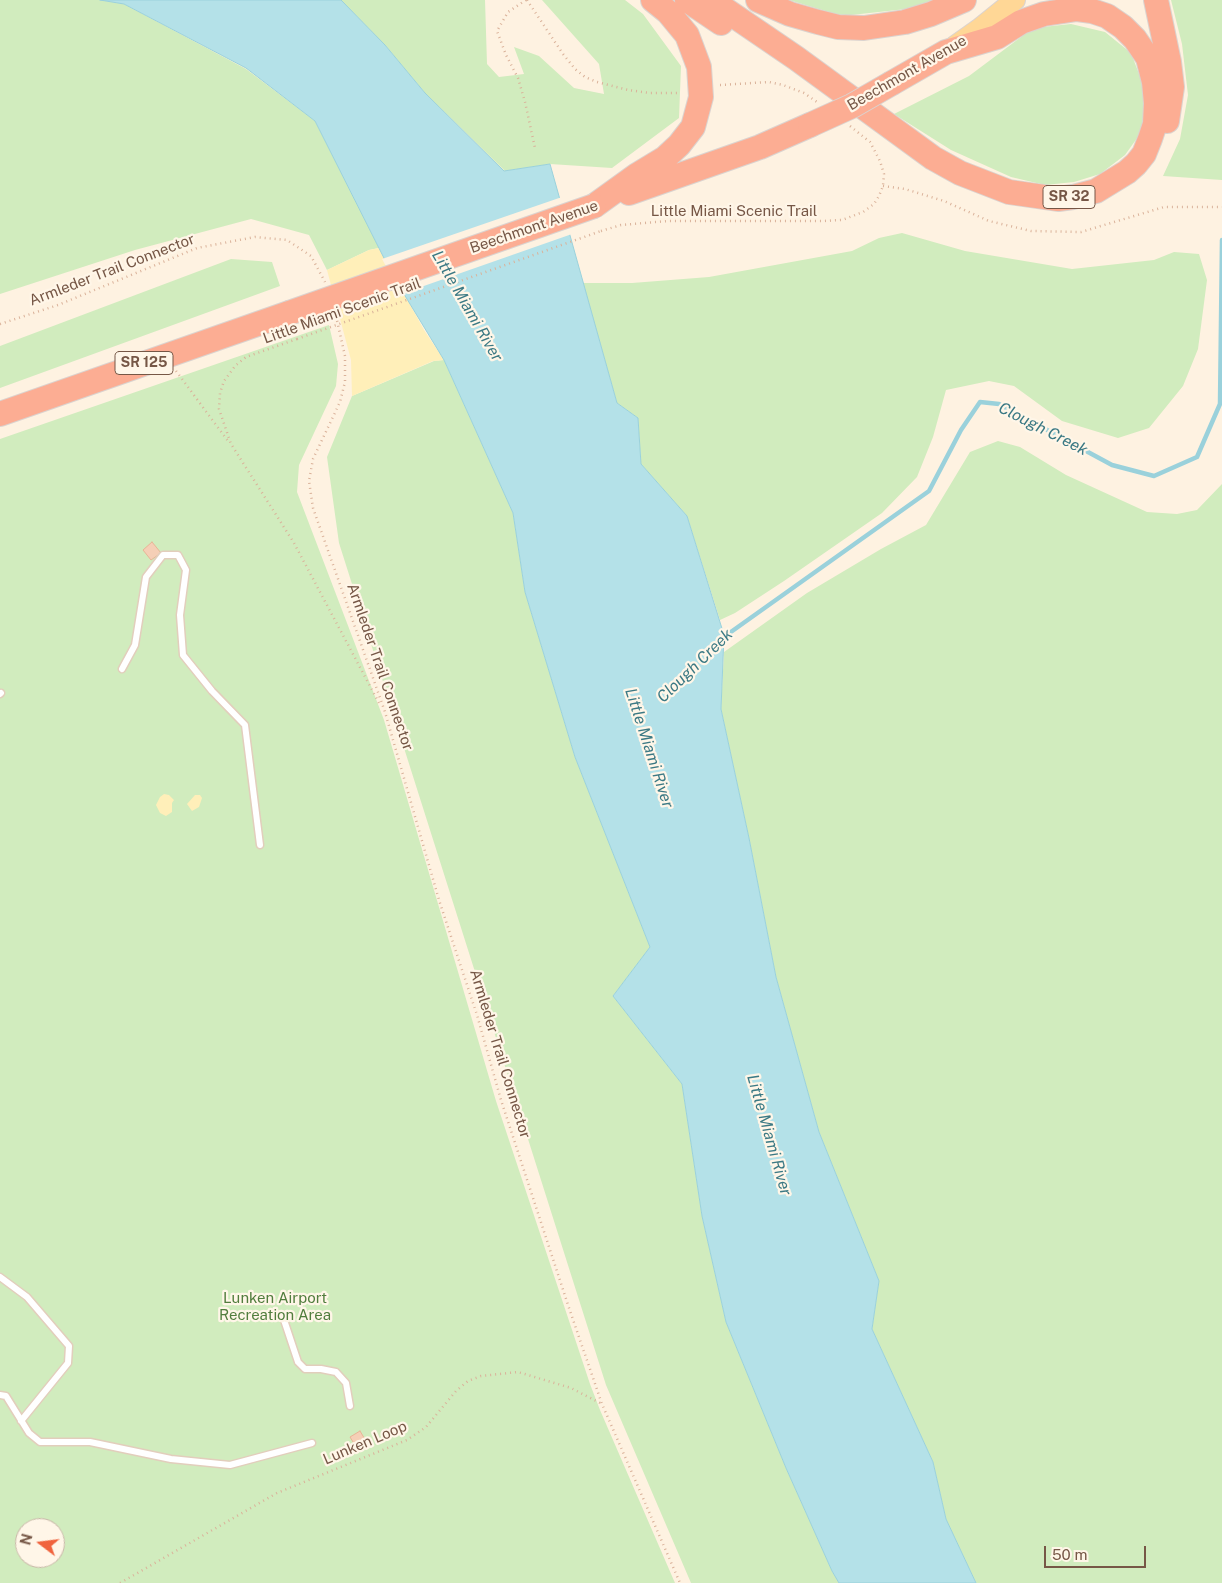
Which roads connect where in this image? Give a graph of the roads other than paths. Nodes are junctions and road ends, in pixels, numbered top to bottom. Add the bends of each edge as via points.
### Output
1 (653, 0) edge
2 (687, 0) edge
3 (711, 0) edge
4 (758, 0) edge
5 (1015, 0) edge
6 (1156, 0) edge
7 (953, 3) edge
8 (946, 52) junction
9 (594, 206) junction
10 (289, 312) joint
11 (0, 414) edge
12 (122, 669) dead end
13 (260, 845) dead end
14 (0, 1277) edge
15 (283, 1317) dead end
16 (0, 1396) edge
17 (350, 1406) dead end
18 (21, 1421) junction
19 (312, 1443) dead end

1 - 9 highway, SR 32 via 687,35 699,67 700,97 692,128 664,158
2 - 6 highway via 966,189 1008,205 1054,211 1093,205 1129,189 1151,165 1165,130 1172,88
3 - 8 highway, SR 32 via 933,158 960,173 1009,192 1058,199 1096,191 1127,172 1144,154 1155,124 1156,103 1148,58 1135,39 1107,16 1077,9 1044,14 1021,22 997,37
4 - 7 highway via 818,22 864,28 905,22
5 - 8 main road, Beechmont Avenue
8 - 9 highway, Beechmont Avenue / SR 32, bridge via 852,106 815,115 760,147
9 - 10 highway, Beechmont Avenue / SR 32, bridge
10 - 11 highway, Beechmont Avenue / SR 125
12 - 13 lane via 134,645 146,576 163,554 178,555 186,570 180,615 183,655 245,725
14 - 18 lane via 27,1297 69,1346 68,1363
15 - 17 lane via 298,1362 305,1369 336,1372 346,1382
16 - 18 lane via 6,1396
18 - 19 lane via 40,1442 90,1442 171,1460 220,1464

